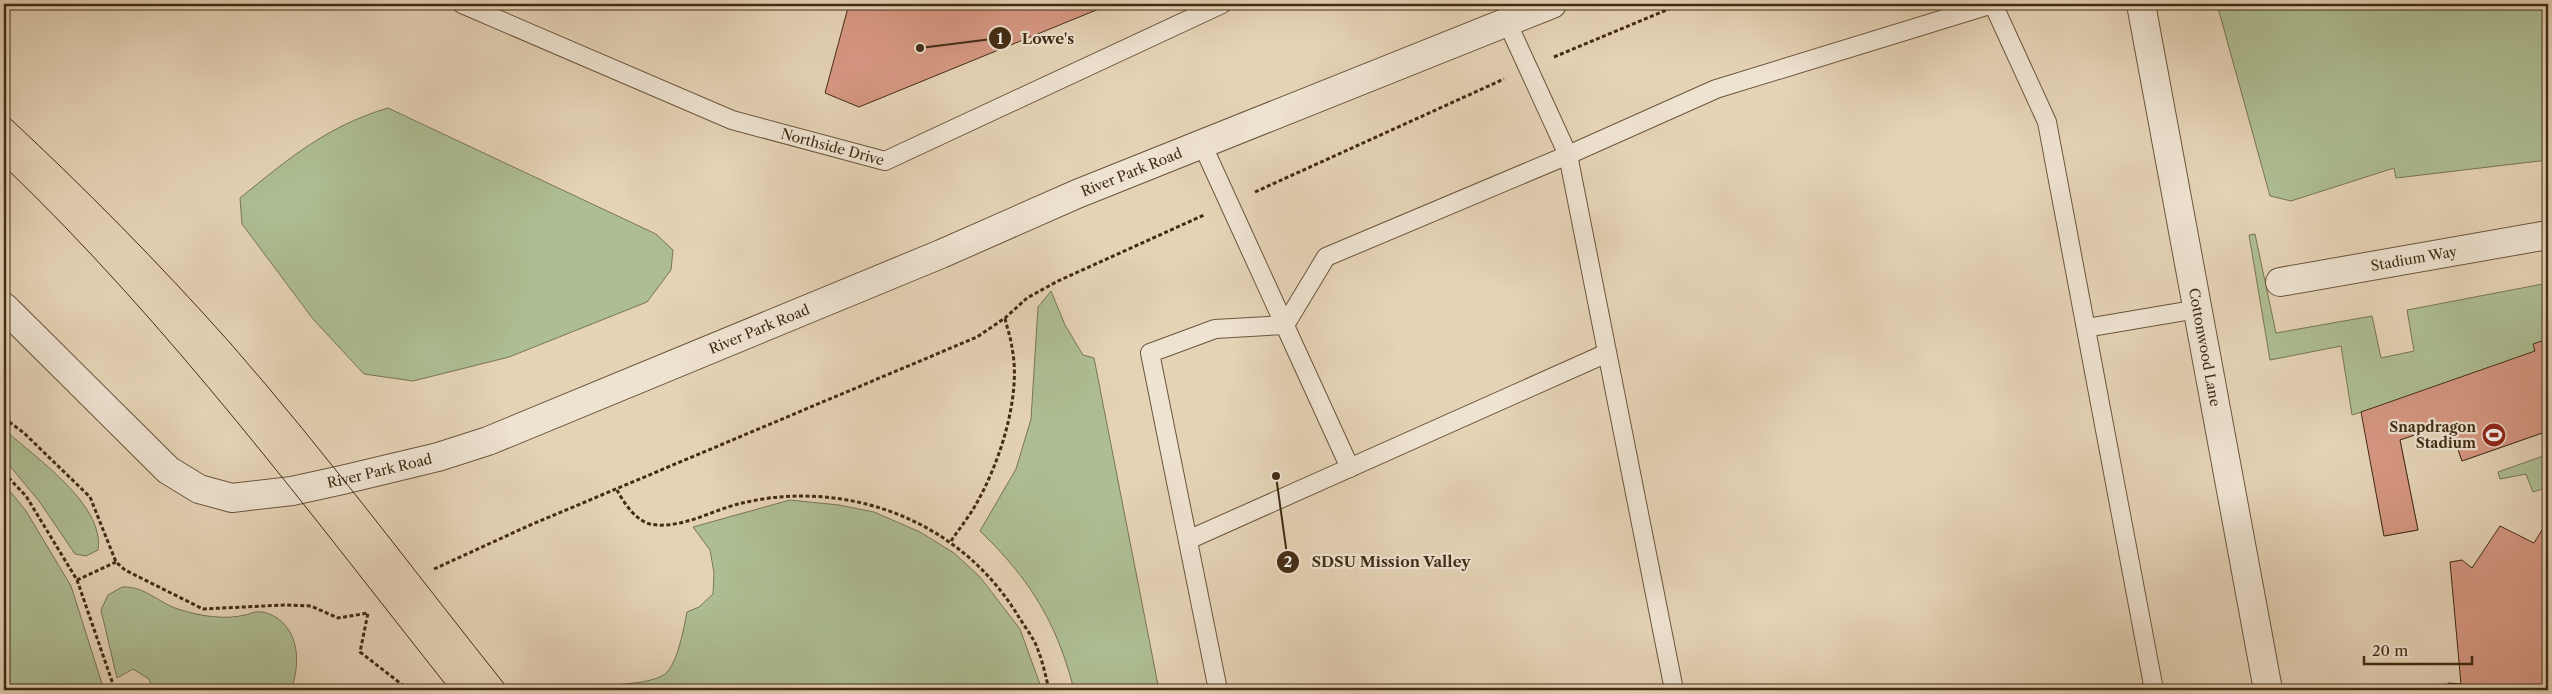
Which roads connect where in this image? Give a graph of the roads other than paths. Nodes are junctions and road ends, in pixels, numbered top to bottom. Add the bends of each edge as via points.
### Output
1 (462, 4) edge
2 (1222, 4) edge
3 (1552, 4) edge
4 (2141, 4) edge
5 (1507, 22) junction
6 (1202, 144) junction
7 (1568, 156) junction
8 (2548, 235) edge
9 (2280, 282) dead end
10 (4, 307) edge
11 (2198, 309) junction
12 (1285, 325) junction
13 (2086, 328) junction
14 (1607, 353) junction
15 (1350, 468) junction
16 (1188, 540) junction
17 (1218, 690) edge
18 (1674, 690) edge
19 (2154, 690) edge
20 (2268, 690) edge

1 - 2 lane, Northside Drive via 732,120 885,161
3 - 5 street, River Park Road
4 - 11 street, Cottonwood Lane
5 - 6 street, River Park Road
5 - 7 lane
6 - 10 street, River Park Road via 488,441 438,458 292,490 232,498 199,489 168,470
6 - 12 lane
7 - 12 lane via 1326,257
7 - 13 lane via 1716,89 1993,4 2048,122
7 - 14 lane
8 - 9 street, Stadium Way
11 - 13 lane
11 - 20 street, Cottonwood Lane
12 - 15 lane
12 - 16 lane via 1215,329 1150,353
13 - 19 lane
14 - 15 lane
14 - 18 lane
15 - 16 lane
16 - 17 lane

